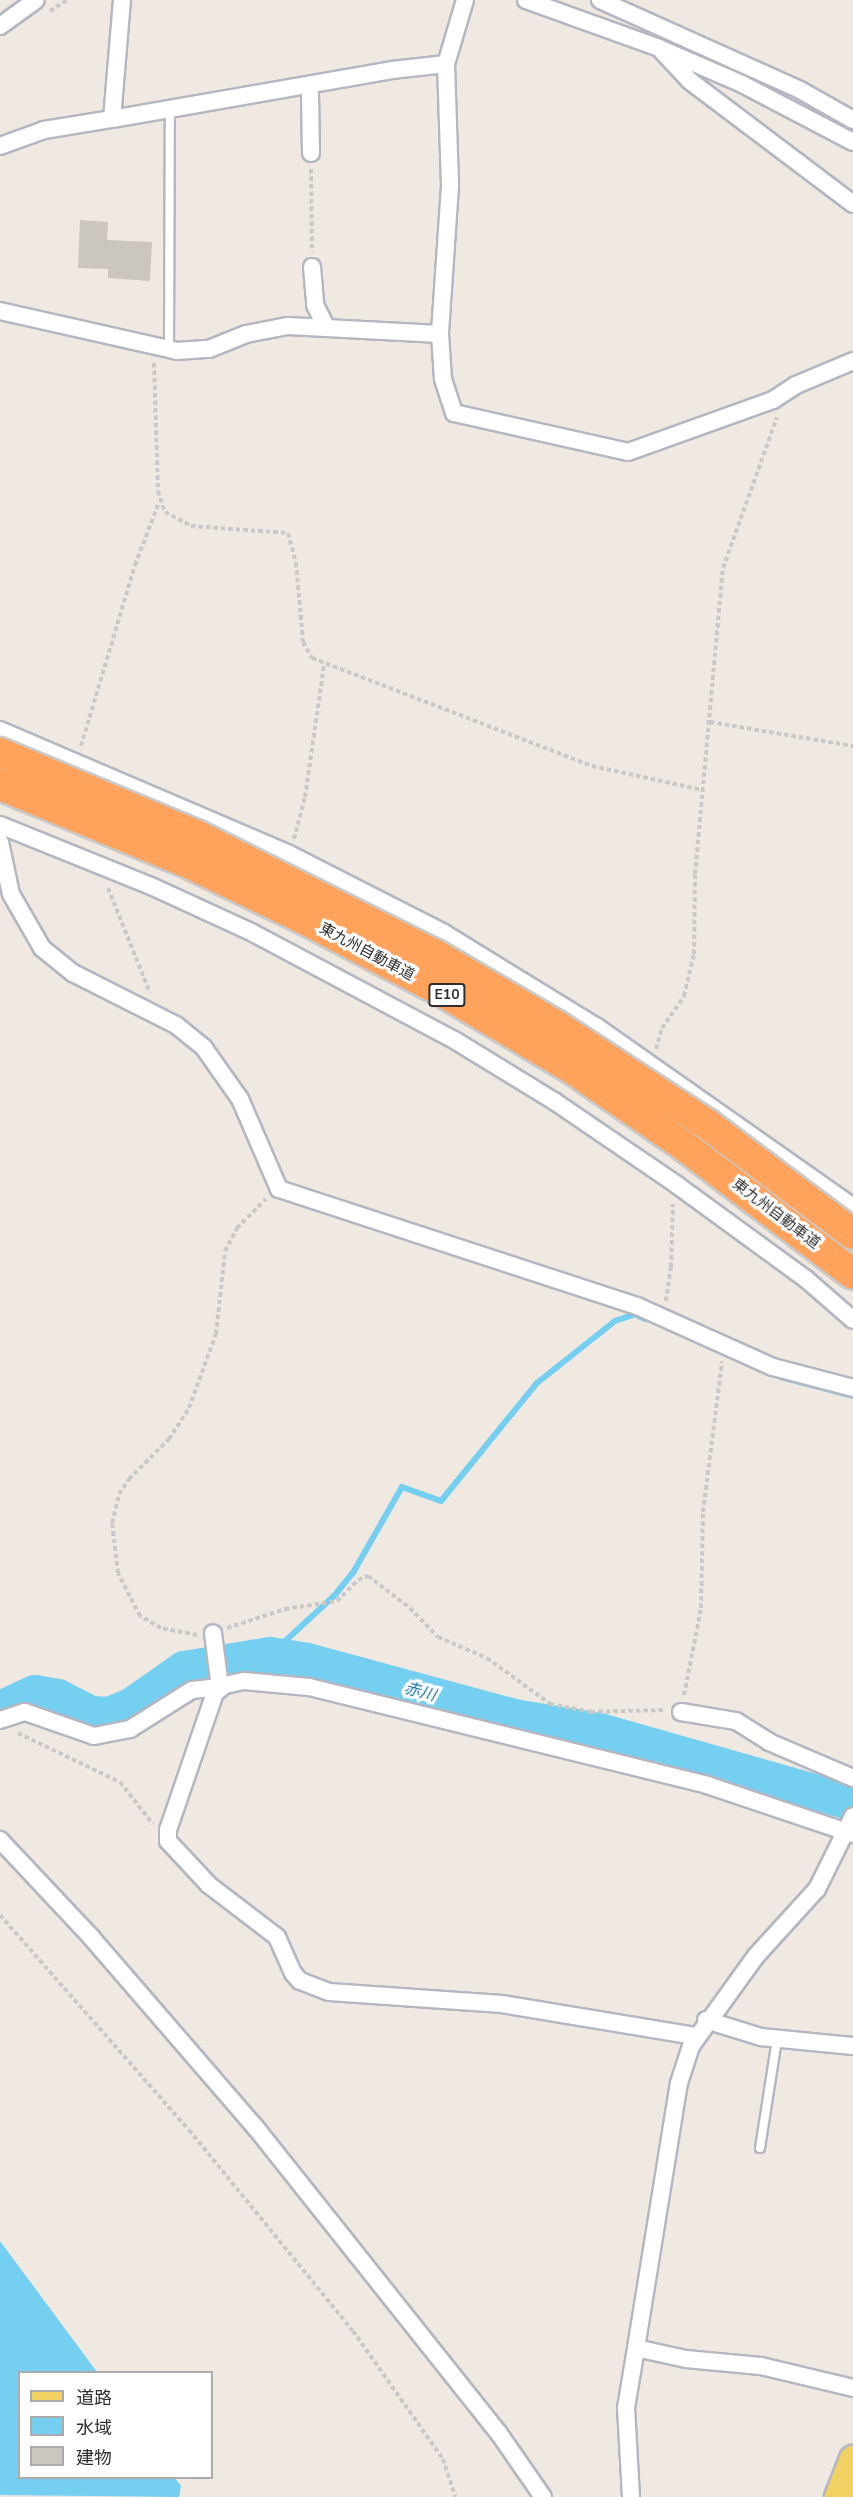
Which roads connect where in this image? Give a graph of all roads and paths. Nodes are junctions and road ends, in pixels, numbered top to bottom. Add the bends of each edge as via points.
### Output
1 (36, 0) edge
2 (122, 0) edge
3 (465, 0) edge
4 (526, 0) edge
5 (600, 0) edge
6 (0, 26) edge
7 (659, 48) junction
8 (446, 64) junction
9 (310, 94) dead end
10 (170, 111) junction
11 (112, 119) junction
12 (853, 120) edge
13 (853, 142) edge
14 (0, 146) edge
15 (310, 153) joint
16 (853, 204) edge
17 (312, 267) joint
18 (0, 311) edge
19 (326, 327) junction
20 (440, 334) junction
21 (161, 349) junction
22 (853, 361) edge
23 (773, 400) junction
24 (160, 501) junction
25 (324, 665) junction
26 (711, 722) junction
27 (0, 730) edge
28 (853, 746) edge
29 (0, 753) edge
30 (76, 761) junction
31 (0, 785) edge
32 (702, 790) junction
33 (0, 825) edge
34 (0, 842) edge
35 (289, 854) junction
36 (107, 885) dead end
37 (160, 1017) junction
38 (650, 1064) junction
39 (279, 1189) junction
40 (853, 1207) edge
41 (853, 1234) edge
42 (853, 1274) edge
43 (853, 1320) edge
44 (725, 1346) junction
45 (853, 1388) edge
46 (213, 1633) junction
47 (220, 1687) junction
48 (681, 1712) junction
49 (5, 1725) edge
50 (853, 1778) edge
51 (853, 1816) edge
52 (850, 1833) edge
53 (0, 1840) edge
54 (171, 1845) junction
55 (0, 1915) edge
56 (706, 2020) junction
57 (695, 2036) junction
58 (777, 2039) junction
59 (853, 2046) edge
60 (760, 2148) dead end
61 (636, 2348) junction
62 (853, 2388) edge
63 (853, 2459) edge
64 (455, 2497) edge
65 (543, 2497) edge
66 (630, 2497) edge
67 (838, 2497) edge

1 - 6 street
2 - 11 street
3 - 8 street
4 - 7 street
5 - 12 street via 800,90
7 - 13 street via 753,89
7 - 16 street via 690,81
8 - 10 street via 392,70
8 - 20 street via 450,186
9 - 15 street
10 - 11 street
10 - 21 lane
11 - 14 street via 44,130
15 - 17 path
17 - 19 street via 315,305
18 - 21 street
19 - 20 street
19 - 21 street via 278,327 246,334 209,349
20 - 23 street via 443,379 454,413 620,452 633,452
21 - 24 path
22 - 23 street via 796,384
23 - 26 path via 775,427 723,568
24 - 25 path via 168,516 186,525 288,533 296,563 303,642 312,658
24 - 30 path via 135,565
25 - 32 path via 592,766
25 - 35 path via 305,797
26 - 28 path
26 - 32 path
27 - 30 street
29 - 41 highway, 東九州自動車道 / E10, bridge via 198,836 436,955 557,1026 707,1124
30 - 35 street
31 - 42 highway, 東九州自動車道 / E10, bridge via 186,862 304,918 442,992 580,1074 683,1145
32 - 38 path via 692,965 684,996 662,1028
33 - 43 street via 151,886 253,933 456,1041 554,1101 704,1203 806,1279
34 - 37 street via 11,894 42,948 73,973
35 - 38 street via 490,959
36 - 37 path
37 - 39 street via 194,1038 224,1074 262,1144
38 - 40 street
39 - 44 street via 637,1306
39 - 46 path via 246,1217 231,1238 221,1264 214,1343 195,1395 177,1428 124,1486 112,1523 118,1573 140,1616 177,1633
44 - 45 street via 807,1379
44 - 48 path via 703,1512 701,1608
46 - 47 street
46 - 48 path via 285,1609 337,1601 358,1580 368,1576 410,1608 438,1637 487,1658 550,1704 591,1712 631,1708
47 - 49 street via 192,1690 138,1725 112,1734 84,1734 32,1712
47 - 52 street via 244,1682 309,1687 707,1785
47 - 54 street via 204,1718 168,1830
48 - 50 street via 736,1721 776,1746
49 - 54 path via 120,1782
51 - 52 street
52 - 56 street via 818,1889 756,1956
53 - 65 street via 256,2128 498,2432
54 - 57 street via 210,1885 277,1937 293,1973 313,1988 512,2005
55 - 64 path via 189,2130 353,2331 443,2459
56 - 57 street
56 - 58 street
57 - 61 street via 679,2083
58 - 59 street
58 - 60 lane
61 - 62 street via 686,2359 761,2366
61 - 66 street via 626,2408
63 - 67 main road

